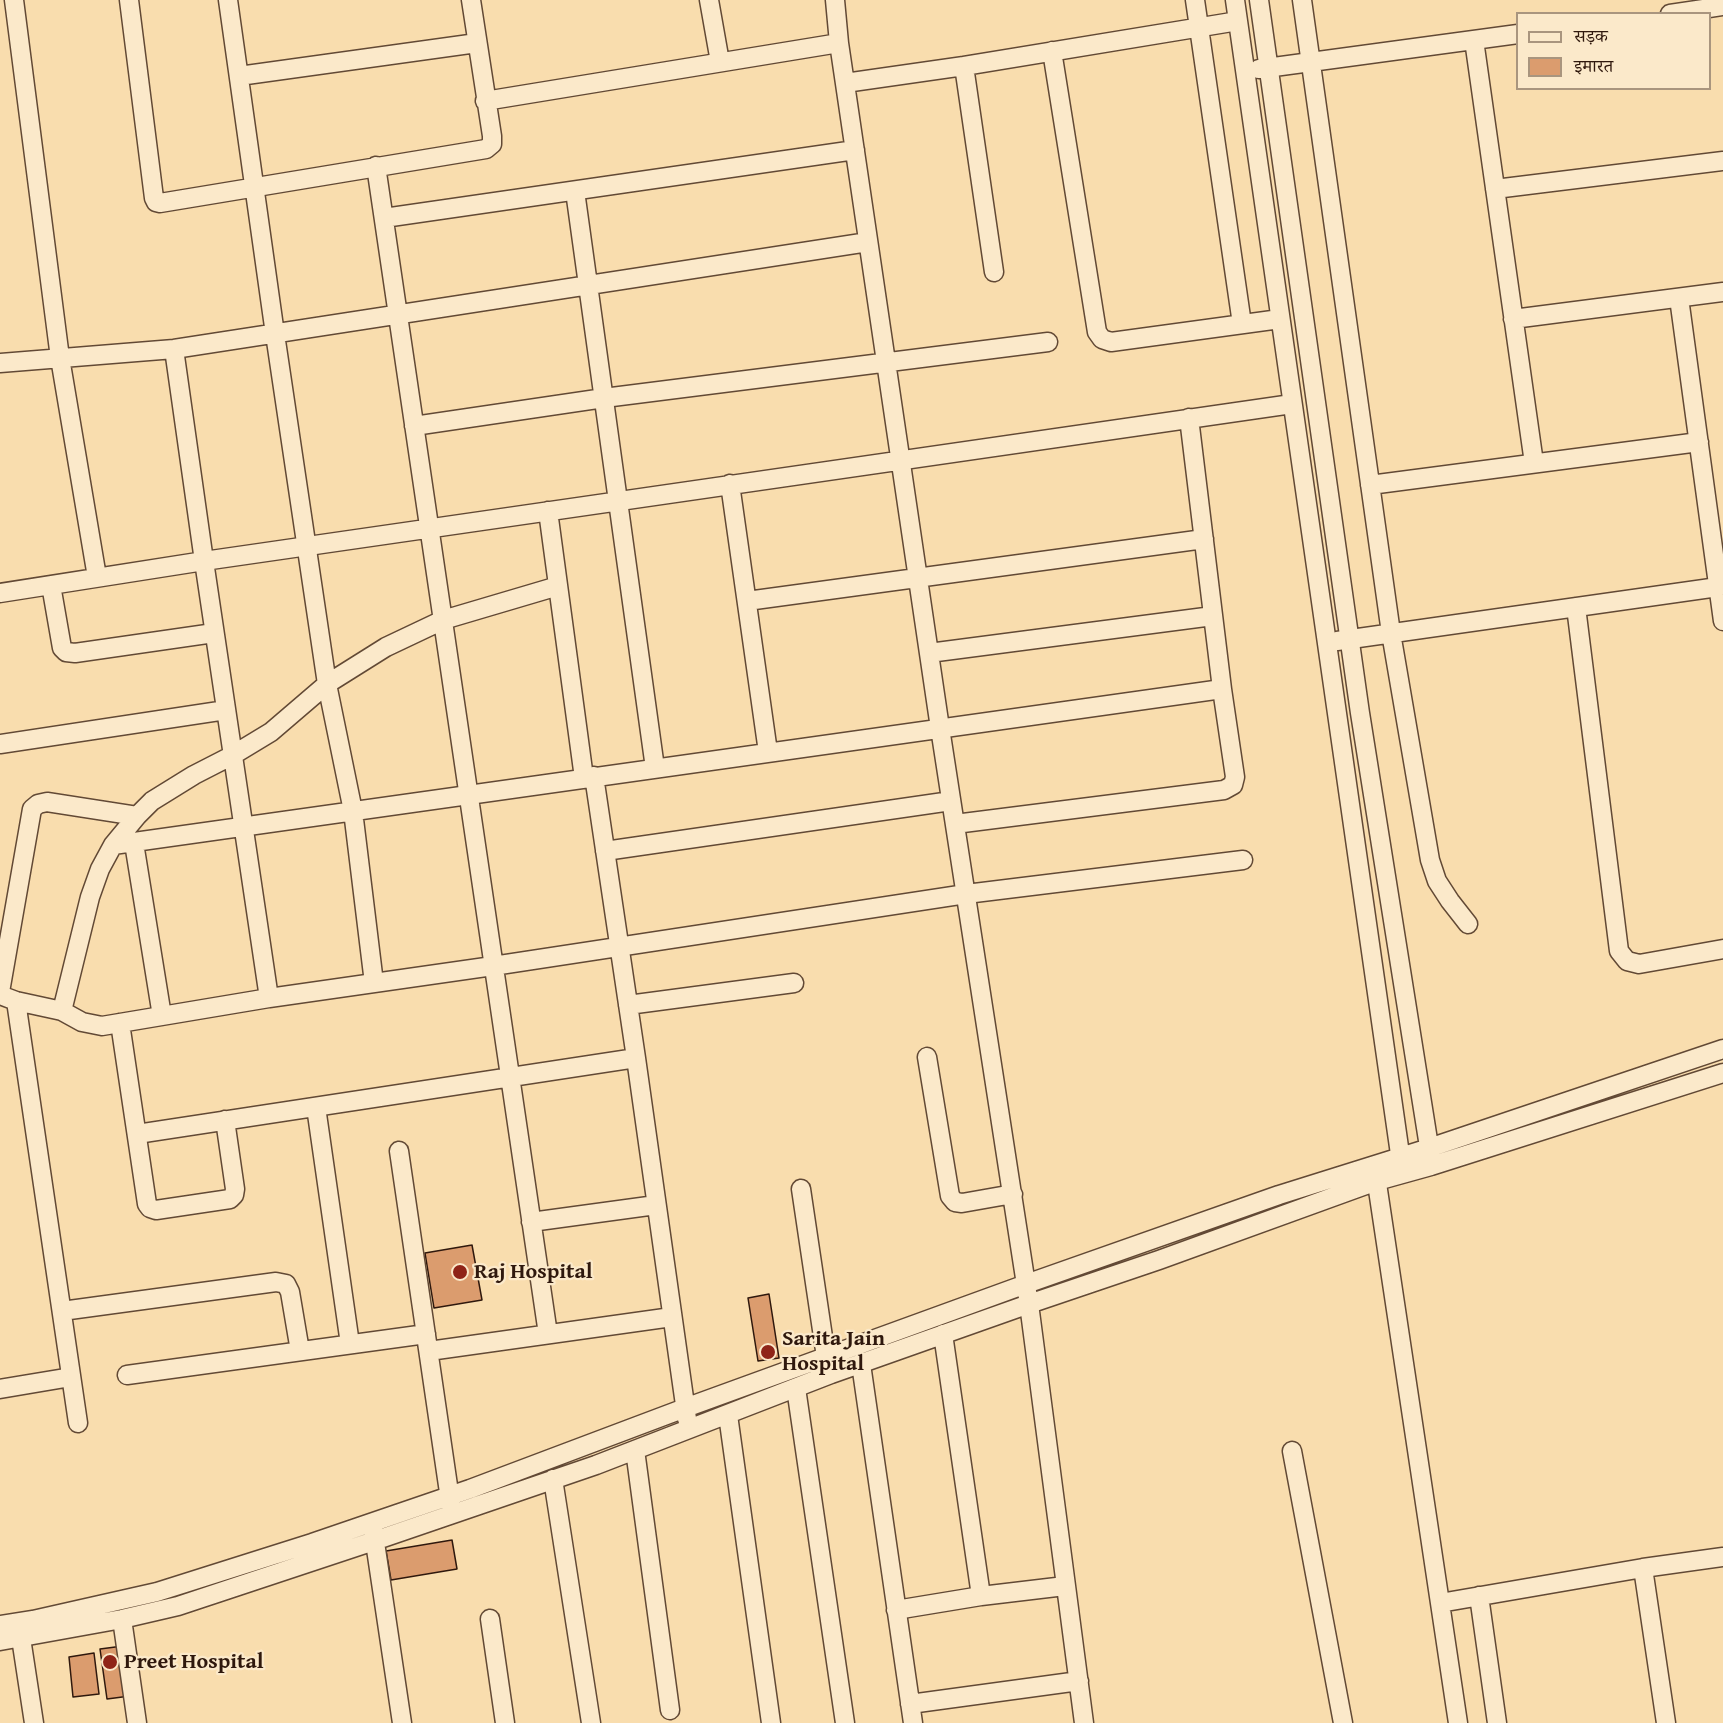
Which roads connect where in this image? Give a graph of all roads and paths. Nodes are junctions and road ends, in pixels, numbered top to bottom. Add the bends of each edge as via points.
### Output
1 (14, 0) edge
2 (129, 0) edge
3 (228, 0) edge
4 (471, 0) edge
5 (709, 0) edge
6 (835, 0) edge
7 (1195, 0) edge
8 (1235, 0) edge
9 (1259, 0) edge
10 (1302, 0) edge
11 (1723, 6) edge
12 (1683, 12) edge
13 (1238, 21) junction
14 (1199, 28) junction
15 (1516, 34) edge
16 (1474, 40) junction
17 (477, 43) junction
18 (839, 43) junction
19 (1052, 51) junction
20 (720, 62) junction
21 (1312, 62) junction
22 (964, 66) junction
23 (1269, 67) junction
24 (1245, 70) junction
25 (239, 76) junction
26 (845, 83) junction
27 (485, 101) junction
28 (855, 150) junction
29 (1723, 161) edge
30 (376, 166) junction
31 (255, 187) junction
32 (1495, 189) junction
33 (575, 190) junction
34 (384, 218) junction
35 (868, 242) junction
36 (994, 272) dead end
37 (588, 285) junction
38 (1723, 292) edge
39 (1679, 298) junction
40 (398, 315) junction
41 (1280, 319) junction
42 (1514, 320) junction
43 (1242, 324) junction
44 (275, 334) junction
45 (1048, 342) dead end
46 (174, 349) junction
47 (60, 358) junction
48 (0, 363) edge
49 (887, 363) junction
50 (604, 398) junction
51 (1292, 404) junction
52 (1189, 418) junction
53 (414, 426) junction
54 (1699, 442) junction
55 (901, 459) junction
56 (1534, 463) junction
57 (730, 484) junction
58 (1370, 485) junction
59 (619, 501) junction
60 (548, 511) junction
61 (430, 529) junction
62 (1204, 539) junction
63 (306, 547) junction
64 (204, 561) junction
65 (97, 577) junction
66 (918, 578) junction
67 (51, 585) junction
68 (558, 586) junction
69 (1718, 587) junction
70 (0, 593) edge
71 (747, 602) junction
72 (1576, 607) junction
73 (1213, 616) junction
74 (443, 620) junction
75 (1723, 621) edge
76 (214, 633) junction
77 (1391, 633) junction
78 (1349, 639) junction
79 (1326, 643) junction
80 (929, 653) junction
81 (327, 684) junction
82 (1222, 689) junction
83 (226, 710) junction
84 (940, 728) junction
85 (0, 744) edge
86 (768, 752) junction
87 (233, 755) junction
88 (655, 768) junction
89 (589, 777) junction
90 (468, 794) junction
91 (951, 801) junction
92 (353, 811) junction
93 (137, 816) junction
94 (955, 824) junction
95 (244, 827) junction
96 (134, 843) junction
97 (113, 845) junction
98 (605, 851) junction
99 (1243, 860) dead end
100 (966, 894) junction
101 (1468, 924) dead end
102 (619, 947) junction
103 (1723, 950) edge
104 (493, 966) junction
105 (374, 982) junction
106 (794, 983) dead end
107 (5, 996) edge
108 (269, 998) junction
109 (628, 1005) junction
110 (62, 1011) junction
111 (162, 1016) junction
112 (120, 1023) junction
113 (1723, 1049) edge
114 (927, 1057) dead end
115 (636, 1058) junction
116 (1723, 1073) edge
117 (509, 1077) junction
118 (316, 1107) junction
119 (225, 1120) junction
120 (137, 1134) junction
121 (399, 1151) dead end
122 (1430, 1157) junction
123 (1401, 1165) junction
124 (1376, 1173) junction
125 (801, 1189) dead end
126 (1013, 1194) junction
127 (656, 1205) junction
128 (531, 1222) junction
129 (1026, 1284) junction
130 (1029, 1304) junction
131 (62, 1311) junction
132 (672, 1317) junction
133 (548, 1334) junction
134 (943, 1334) junction
135 (427, 1342) junction
136 (350, 1344) junction
137 (300, 1351) junction
138 (826, 1357) junction
139 (861, 1364) junction
140 (127, 1375) dead end
141 (71, 1377) junction
142 (796, 1388) junction
143 (0, 1389) edge
144 (685, 1408) junction
145 (728, 1414) junction
146 (78, 1423) dead end
147 (688, 1429) junction
148 (635, 1450) junction
149 (1292, 1451) dead end
150 (553, 1479) junction
151 (451, 1505) junction
152 (373, 1532) junction
153 (1723, 1557) edge
154 (1643, 1568) junction
155 (1065, 1586) junction
156 (173, 1587) junction
157 (981, 1596) junction
158 (1479, 1596) junction
159 (1440, 1603) junction
160 (178, 1606) junction
161 (896, 1610) junction
162 (122, 1619) junction
163 (490, 1619) dead end
164 (0, 1625) edge
165 (21, 1638) junction
166 (0, 1641) edge
167 (1079, 1682) junction
168 (910, 1704) junction
169 (670, 1710) dead end
170 (34, 1723) edge
171 (137, 1723) edge
172 (402, 1723) edge
173 (505, 1723) edge
174 (591, 1723) edge
175 (771, 1723) edge
176 (844, 1723) edge
177 (913, 1723) edge
178 (1084, 1723) edge
179 (1343, 1723) edge
180 (1458, 1723) edge
181 (1497, 1723) edge
182 (1666, 1723) edge

1 - 47 street
2 - 31 street via 156,202
3 - 25 street
4 - 17 street
5 - 20 street
6 - 18 street
7 - 14 street
8 - 13 street
9 - 23 street
10 - 21 street
11 - 12 street
13 - 14 street
13 - 24 street
14 - 19 street
14 - 43 street
15 - 16 street
16 - 21 street
16 - 32 street
17 - 25 street
17 - 27 street
18 - 20 street
18 - 26 street
19 - 22 street
19 - 43 street via 1097,332 1111,342
20 - 27 street
21 - 23 street
21 - 58 street
22 - 26 street
22 - 36 street
23 - 24 street
23 - 78 street
24 - 41 street
25 - 31 street
26 - 28 street
27 - 30 street via 492,136 492,144 486,149
28 - 33 street
28 - 35 street
29 - 32 street
30 - 31 street
30 - 34 street
31 - 44 street
32 - 42 street
33 - 34 street
33 - 37 street
34 - 40 street
35 - 37 street
35 - 49 street
37 - 40 street
37 - 50 street
38 - 39 street
39 - 42 street
39 - 54 street
40 - 44 street
40 - 53 street
41 - 43 street
41 - 51 street
42 - 56 street
44 - 46 street
44 - 63 street
45 - 49 street
46 - 47 street
46 - 64 street
47 - 48 street
47 - 65 street
49 - 50 street
49 - 55 street
50 - 53 street
50 - 59 street
51 - 52 street
51 - 79 street
52 - 55 street
52 - 62 street
53 - 61 street
54 - 56 street
54 - 69 street
55 - 57 street
55 - 66 street
56 - 58 street
57 - 59 street
57 - 71 street
58 - 77 street
59 - 60 street
59 - 88 street
60 - 61 street
60 - 68 street
61 - 63 street
61 - 74 street
62 - 66 street
62 - 73 street
63 - 64 street
63 - 81 street
64 - 65 street
64 - 76 street
65 - 67 street
66 - 71 street
66 - 80 street
67 - 70 street
67 - 76 street via 62,648 66,652
68 - 74 street
68 - 89 street
69 - 72 street
69 - 75 street
71 - 86 street
72 - 77 street
72 - 103 street via 1619,951 1627,962 1639,964
73 - 80 street
73 - 82 street
74 - 81 street via 386,647
74 - 90 street
76 - 83 street
77 - 78 street
77 - 101 street via 1430,860 1437,881
78 - 79 street
78 - 122 street
79 - 123 street
80 - 84 street
81 - 87 street via 271,732
81 - 92 street
82 - 84 street
82 - 94 street via 1235,777 1233,785 1224,790
83 - 85 street
83 - 87 street
84 - 86 street
84 - 91 street
86 - 88 street
87 - 93 street via 152,801
87 - 95 street
88 - 89 street
89 - 90 street
89 - 98 street
90 - 92 street
90 - 104 street
91 - 94 street
91 - 98 street
92 - 95 street
92 - 105 street
93 - 97 street
93 - 107 street via 47,802 32,809
94 - 100 street
95 - 96 street
95 - 108 street
96 - 97 street
96 - 111 street
97 - 110 street via 90,897
98 - 102 street
99 - 100 street
100 - 102 street
100 - 126 street
102 - 104 street
102 - 109 street
104 - 105 street
104 - 117 street
105 - 108 street
106 - 109 street
107 - 110 street
107 - 131 street
108 - 111 street
109 - 115 street
110 - 112 street via 82,1022 102,1026
111 - 112 street
112 - 120 street
113 - 122 street via 1662,1068
114 - 126 street via 950,1196 962,1203
115 - 117 street
115 - 127 street
116 - 122 street
117 - 118 street
117 - 128 street
118 - 119 street
118 - 136 street
119 - 120 street
119 - 120 street via 235,1189 230,1199 150,1208
121 - 135 street
122 - 123 street
123 - 124 street
124 - 129 street via 1270,1198
124 - 130 street via 1159,1260
124 - 159 street
125 - 138 street
126 - 129 street
127 - 128 street
127 - 132 street
128 - 133 street
129 - 130 street
129 - 138 street
130 - 134 street
130 - 155 street
131 - 137 street via 276,1282 286,1284 290,1292
131 - 141 street
132 - 133 street
132 - 144 street
133 - 135 street
134 - 139 street
134 - 157 street
135 - 136 street
135 - 151 street
136 - 137 street
137 - 140 street
138 - 144 street
139 - 142 street
139 - 161 street
141 - 143 street
141 - 146 street
142 - 145 street
142 - 176 street
144 - 147 street
144 - 151 street via 549,1460
145 - 147 street
145 - 175 street
147 - 148 street
148 - 150 street
148 - 169 street
149 - 179 street
150 - 151 street
150 - 174 street
151 - 152 street
152 - 156 street
152 - 160 street
152 - 172 street
153 - 154 street
154 - 158 street
154 - 182 street
155 - 157 street
155 - 167 street
156 - 160 street
156 - 164 street
157 - 161 street
158 - 159 street
158 - 181 street
159 - 180 street
160 - 162 street
161 - 168 street
162 - 165 street
162 - 171 street
163 - 173 street
165 - 166 street
165 - 170 street
167 - 168 street
167 - 178 street
168 - 177 street

